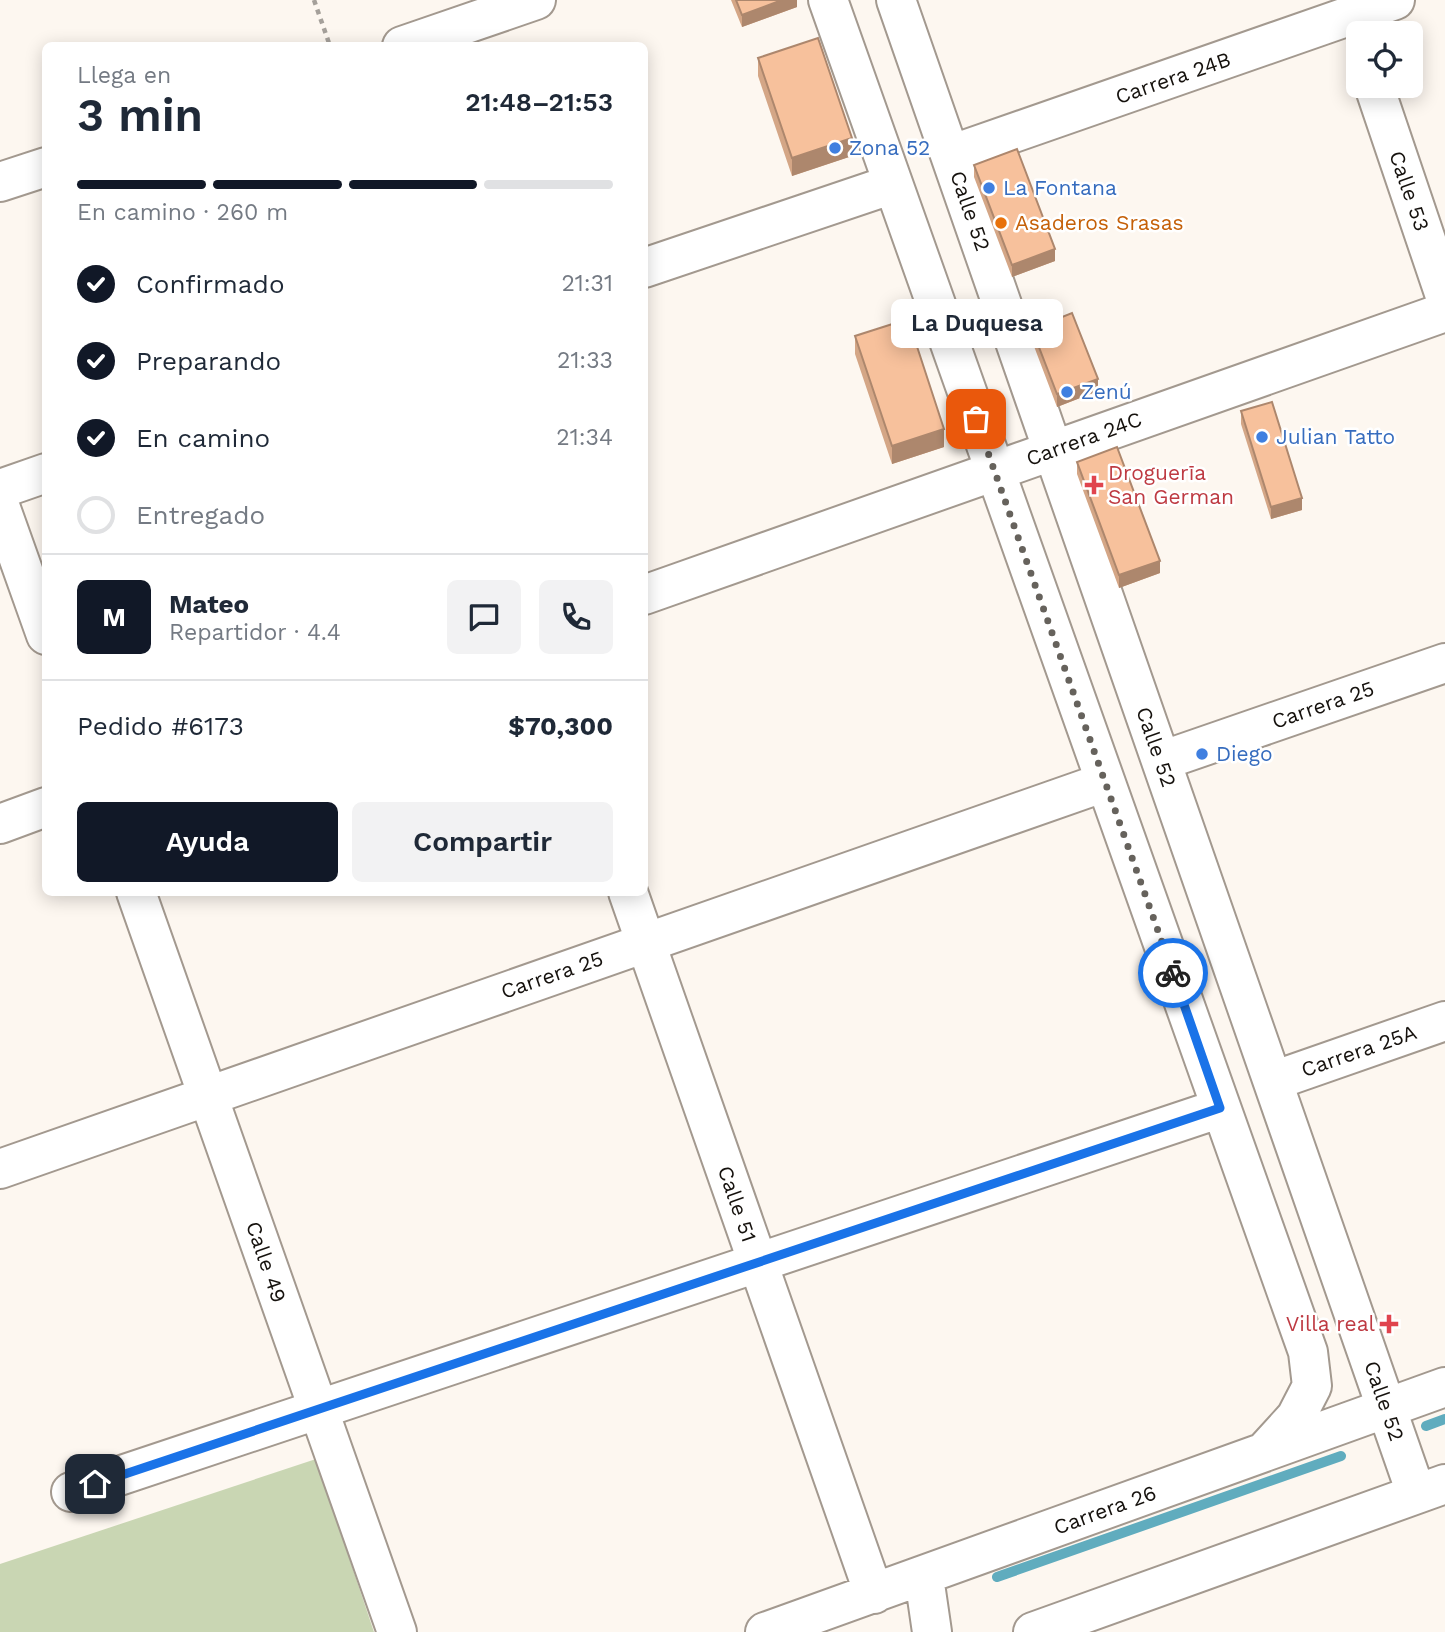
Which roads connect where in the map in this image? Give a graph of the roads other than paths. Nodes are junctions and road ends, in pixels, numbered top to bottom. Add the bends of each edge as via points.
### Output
1 (536, 0) edge
2 (828, 0) edge
3 (896, 0) edge
4 (1395, 0) edge
5 (1363, 21) edge
6 (1346, 30) edge
7 (414, 42) edge
8 (1378, 98) edge
9 (950, 155) junction
10 (42, 168) edge
11 (0, 182) edge
12 (893, 184) junction
13 (648, 267) edge
14 (1445, 296) edge
15 (1445, 312) edge
16 (1053, 449) junction
17 (995, 471) junction
18 (42, 474) edge
19 (0, 489) edge
20 (0, 506) edge
21 (648, 594) edge
22 (42, 624) edge
23 (1445, 663) edge
24 (1161, 761) junction
25 (1105, 782) junction
26 (42, 808) edge
27 (0, 824) edge
28 (137, 896) edge
29 (629, 896) edge
30 (645, 943) junction
31 (1445, 1021) edge
32 (1273, 1081) junction
33 (208, 1096) junction
34 (1220, 1108) junction
35 (0, 1169) edge
36 (758, 1262) junction
37 (1445, 1387) edge
38 (1387, 1408) junction
39 (318, 1409) junction
40 (1266, 1450) junction
41 (1431, 1488) edge
42 (71, 1492) dead end
43 (924, 1577) junction
44 (874, 1594) junction
45 (1037, 1631) edge
46 (397, 1632) edge
47 (765, 1632) edge
48 (932, 1632) edge

1 - 7 street
2 - 12 street
3 - 9 street, Calle 52
4 - 5 street, Carrera 24B
6 - 9 street, Carrera 24B
8 - 14 street, Calle 53
9 - 16 street, Calle 52
10 - 11 street
12 - 13 street
12 - 17 street
15 - 16 street, Carrera 24C
16 - 17 street, Carrera 24C
16 - 24 street, Calle 52
17 - 21 street, Carrera 24C
17 - 25 street
18 - 19 street
20 - 22 street
23 - 24 street, Carrera 25
24 - 32 street, Calle 52
25 - 30 street, Carrera 25
25 - 34 street
26 - 27 street
28 - 33 street, Calle 49
29 - 30 street, Calle 51
30 - 33 street, Carrera 25
30 - 36 street, Calle 51
31 - 32 street, Carrera 25A
32 - 38 street, Calle 52
33 - 35 street, Carrera 25
33 - 39 street, Calle 49
34 - 36 street
34 - 40 street via 1308,1352 1312,1387 1296,1417
36 - 39 street
36 - 44 street, Calle 51
37 - 38 street, Carrera 26
38 - 40 street, Carrera 26
38 - 41 street, Calle 52
39 - 42 street
39 - 46 street, Calle 49
40 - 43 street, Carrera 26
41 - 45 street
43 - 44 street, Carrera 26
43 - 48 street
44 - 47 street, Carrera 26

